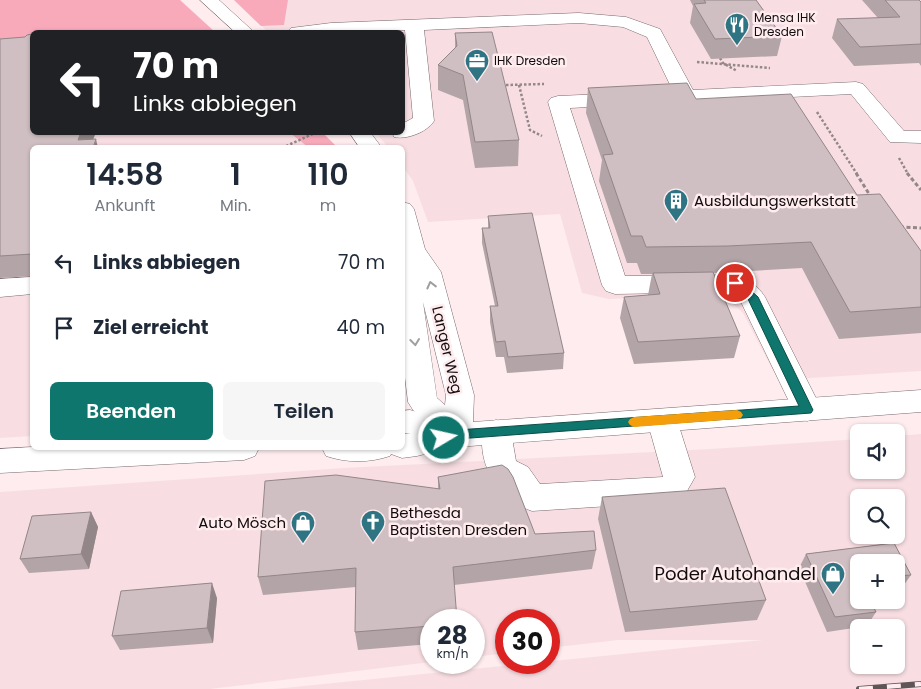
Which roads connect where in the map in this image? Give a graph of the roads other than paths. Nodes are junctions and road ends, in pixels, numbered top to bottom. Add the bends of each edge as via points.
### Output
1 (209, 0) edge
2 (414, 25) junction
3 (243, 30) edge
4 (308, 30) edge
5 (686, 96) junction
6 (405, 130) edge
7 (396, 135) edge
8 (921, 137) edge
9 (377, 145) edge
10 (405, 220) edge
11 (413, 250) junction
12 (405, 279) edge
13 (30, 286) edge
14 (0, 288) edge
15 (405, 289) edge
16 (921, 401) edge
17 (807, 410) junction
18 (662, 420) junction
19 (405, 422) edge
20 (496, 432) junction
21 (457, 435) junction
22 (405, 446) edge
23 (206, 450) edge
24 (0, 461) edge

1 - 3 main road
2 - 4 main road
2 - 5 main road via 579,18 639,26 654,33
2 - 6 main road via 424,121
5 - 8 main road via 856,88 898,137
5 - 17 main road via 558,102 615,285 735,283 752,297
7 - 9 main road
10 - 11 main road, Langer Weg
11 - 12 main road, Langer Weg
21 -> 11 main road, Langer Weg via 460,395 428,272
13 - 14 main road
15 -> 21 main road, Langer Weg via 423,402
16 - 17 main road
17 - 18 main road
18 - 20 main road
18 - 20 main road via 679,477 672,489 532,498 517,476 501,466
19 - 21 main road
20 - 21 main road
21 - 22 main road
23 - 24 main road

